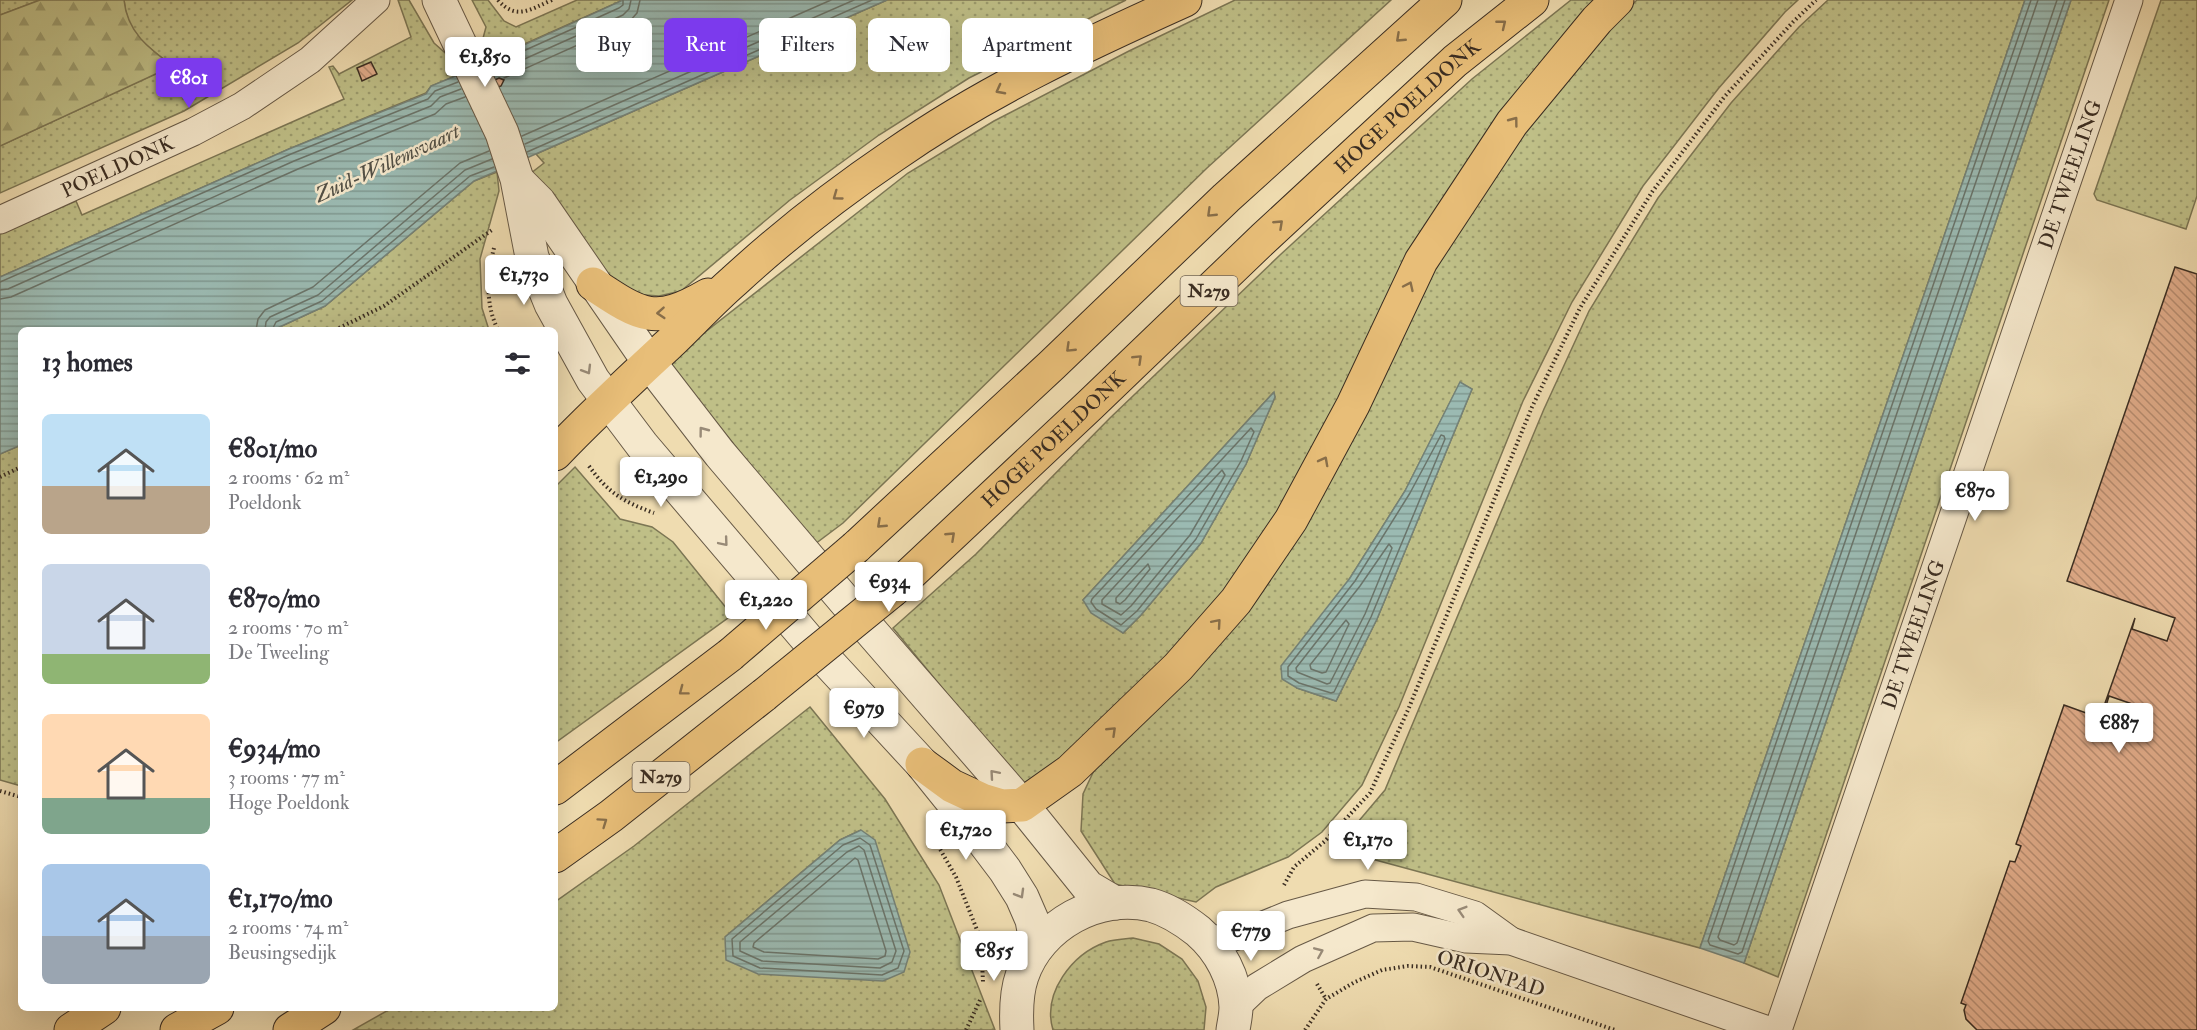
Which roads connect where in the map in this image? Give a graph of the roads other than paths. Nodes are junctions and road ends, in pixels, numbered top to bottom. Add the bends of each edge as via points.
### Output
1 (376, 0) edge
2 (439, 0) edge
3 (1185, 0) edge
4 (1444, 0) edge
5 (1532, 0) edge
6 (1617, 0) edge
7 (2129, 0) edge
8 (517, 179) junction
9 (0, 220) edge
10 (733, 281) junction
11 (593, 284) junction
12 (649, 362) junction
13 (608, 399) junction
14 (558, 451) edge
15 (922, 764) junction
16 (558, 786) edge
17 (1022, 805) junction
18 (558, 854) edge
19 (1115, 903) junction
20 (1209, 940) junction
21 (1511, 941) junction
22 (1037, 947) junction
23 (100, 1011) edge
24 (212, 1011) edge
25 (319, 1011) edge
26 (1234, 1019) edge
27 (71, 1030) edge
28 (177, 1030) edge
29 (290, 1030) edge
30 (1017, 1030) edge
31 (1768, 1030) edge
32 (1778, 1030) edge

1 - 9 street, POELDONK via 310,60 242,106
2 - 8 street via 502,133
3 -> 10 highway via 1051,63 938,126 807,218
4 -> 16 highway, N279, bridge via 1235,190 855,547 730,655
18 -> 5 highway, HOGE POELDONK / N279, bridge via 611,816 893,590 1438,77
17 -> 6 highway via 1070,771 1178,667 1236,601 1291,520 1321,466 1421,261 1512,123
7 - 32 street, DE TWEELING
8 - 11 street via 539,202
8 -> 13 street via 532,257 551,304 593,380
10 -> 11 highway via 667,314 630,308
10 - 12 highway
11 - 12 street
12 - 13 highway
17 -> 12 street via 728,463
13 - 14 highway
13 -> 15 street via 642,445 814,647
15 - 17 highway via 952,786 982,800 1002,806
15 -> 22 street via 1022,897
17 - 19 street via 1088,887
19 - 20 street via 1150,905 1182,918
19 - 22 street via 1076,915
21 -> 20 street via 1475,915 1416,897 1365,894 1288,915 1234,937
20 - 26 street via 1232,983
26 -> 21 street via 1257,987 1303,959 1373,928 1413,927 1466,939
21 - 31 street
22 - 30 street via 1022,975 1015,1006
23 - 27 highway
24 - 28 highway
25 - 29 highway

